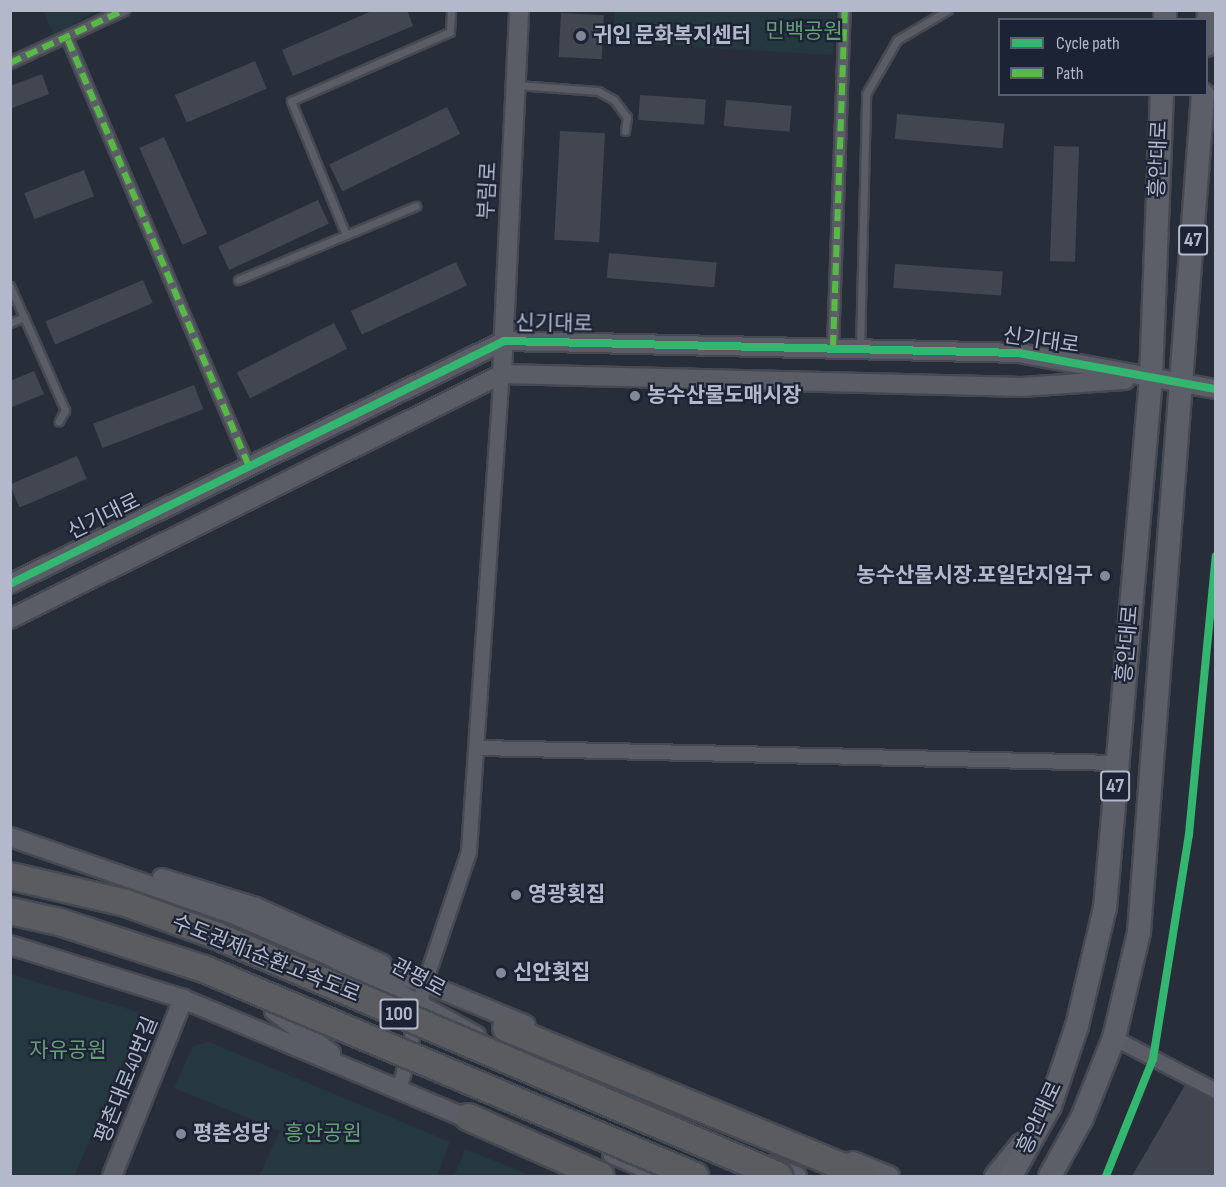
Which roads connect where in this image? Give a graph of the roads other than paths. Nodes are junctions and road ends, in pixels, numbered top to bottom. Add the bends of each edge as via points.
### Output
1 (124, 10) edge
2 (452, 10) edge
3 (519, 10) edge
4 (845, 10) edge
5 (948, 10) edge
6 (68, 40) junction
7 (10, 63) edge
8 (515, 85) junction
9 (1162, 96) edge
10 (1203, 96) edge
11 (625, 131) dead end
12 (416, 206) dead end
13 (346, 235) junction
14 (238, 280) dead end
15 (10, 286) edge
16 (24, 317) junction
17 (10, 323) edge
18 (504, 341) junction
19 (834, 347) junction
20 (860, 348) junction
21 (502, 374) junction
22 (1151, 378) junction
23 (1182, 385) junction
24 (1215, 389) edge
25 (59, 422) dead end
26 (249, 466) junction
27 (10, 584) edge
28 (10, 619) edge
29 (480, 748) junction
30 (1117, 763) junction
31 (10, 837) edge
32 (10, 876) edge
33 (10, 911) edge
34 (10, 918) edge
35 (10, 938) edge
36 (19, 946) edge
37 (330, 956) junction
38 (425, 983) junction
39 (183, 999) junction
40 (420, 1005) junction
41 (274, 1011) junction
42 (506, 1028) joint
43 (1114, 1038) junction
44 (406, 1066) junction
45 (351, 1068) junction
46 (400, 1088) junction
47 (1215, 1091) edge
48 (1050, 1106) junction
49 (468, 1117) junction
50 (1052, 1175) edge
51 (112, 1176) edge
52 (584, 1176) edge
53 (601, 1176) edge
54 (662, 1176) edge
55 (694, 1176) edge
56 (779, 1176) edge
57 (797, 1176) edge
58 (865, 1176) edge
59 (890, 1176) edge
60 (994, 1176) edge
61 (1011, 1176) edge

1 - 6 street
2 - 13 lane via 450,32 291,101
3 - 8 street, 부림로
4 - 19 street
5 - 20 lane via 897,40 866,94
6 - 7 street
6 - 26 street
8 - 11 lane via 598,91 627,117
8 - 18 street, 부림로
9 - 22 main road, 흥안대로 / 47
10 - 23 main road, 흥안대로 / 47
12 - 13 lane
13 - 14 lane
15 - 16 lane
16 - 17 lane
16 - 25 lane via 65,410
18 - 19 street, 신기대로
18 - 21 street, 부림로
18 - 26 street, 신기대로
19 - 20 street, 신기대로
20 - 22 street, 신기대로 via 1019,353
21 - 22 street, 신기대로 via 1022,387
21 - 28 street, 신기대로
21 - 29 street
22 - 23 street
22 - 30 main road, 흥안대로 / 47
23 - 24 street
23 - 43 main road, 흥안대로 / 47 via 1139,932
26 - 27 street, 신기대로
29 - 30 street
29 - 38 street via 469,852
30 - 48 main road, 흥안대로 / 47 via 1105,908 1077,1026
31 - 37 street, 관평로 via 230,913
31 - 38 street via 235,899
32 - 56 highway, 수도권제1순환고속도로 / 100, bridge via 126,903 217,936
33 - 55 highway, 수도권제1순환고속도로 / 100, bridge via 59,922 204,969
34 - 41 street via 202,981
35 - 36 street
36 - 39 street
37 - 38 street
37 - 40 street, 관평로
38 - 40 street
38 - 42 street
38 - 59 street
39 - 45 street
39 - 51 street, 평촌대로40번길
40 - 44 street
40 - 57 street, 관평로 via 542,1071
41 - 44 street
41 - 45 street
42 - 58 highway
43 - 47 street
43 - 50 main road, 흥안대로 / 47
44 - 46 street
44 - 54 street
45 - 46 street
46 - 49 street
48 - 60 street
48 - 61 main road, 흥안대로 / 47
49 - 52 street via 519,1149
49 - 53 highway

